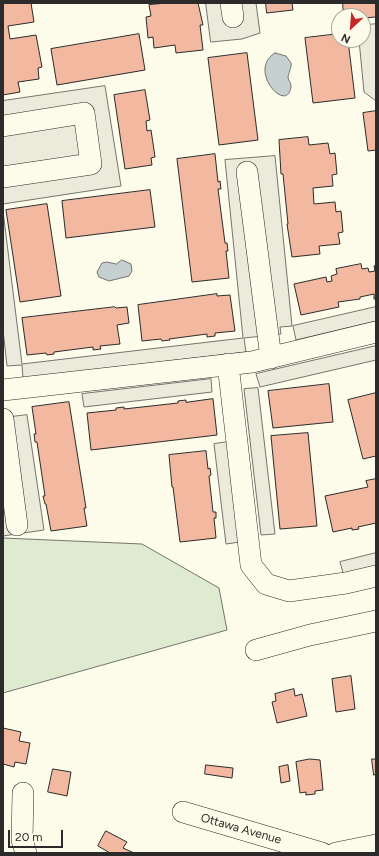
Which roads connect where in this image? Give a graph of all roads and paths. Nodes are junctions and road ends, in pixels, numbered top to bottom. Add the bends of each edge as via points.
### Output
1 (3, 126) edge
2 (247, 172) dead end
3 (3, 177) edge
4 (376, 332) edge
5 (272, 358) junction
6 (228, 364) junction
7 (3, 390) edge
8 (3, 419) edge
9 (17, 525) dead end
10 (376, 576) edge
11 (376, 621) edge
12 (256, 650) dead end
13 (23, 793) dead end
14 (183, 812) dead end
15 (376, 845) edge
16 (26, 853) edge
17 (322, 853) edge
18 (336, 853) edge

1 - 3 street via 84,113 91,164
2 - 5 street
4 - 5 street
5 - 6 street
6 - 7 street
6 - 10 street via 251,565 266,584 289,591
8 - 9 street
11 - 12 street
13 - 16 street via 22,840
14 - 17 street, Ottawa Avenue
15 - 18 street

